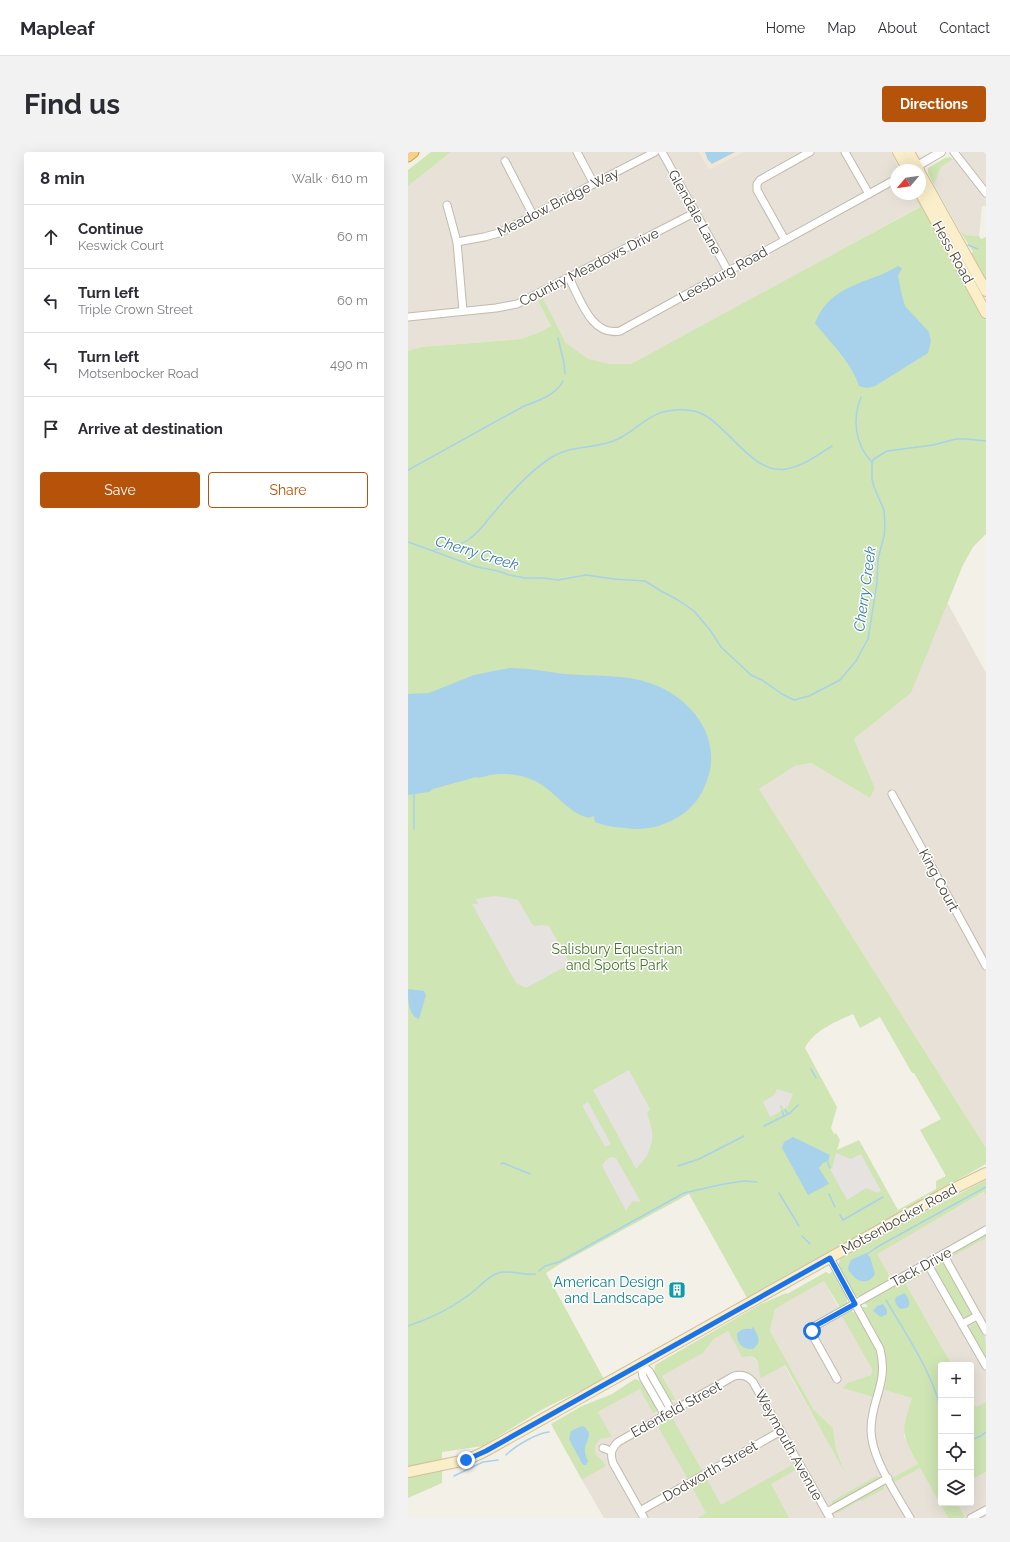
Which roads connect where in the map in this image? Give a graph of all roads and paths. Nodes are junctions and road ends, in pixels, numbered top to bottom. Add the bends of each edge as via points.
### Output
1 (413, 152) edge
2 (577, 152) edge
3 (655, 152) edge
4 (662, 152) edge
5 (810, 152) edge
6 (845, 152) edge
7 (898, 152) edge
8 (909, 152) edge
9 (941, 152) edge
10 (954, 152) edge
11 (408, 156) edge
12 (504, 161) dead end
13 (909, 164) edge
14 (913, 164) edge
15 (924, 164) edge
16 (890, 182) edge
17 (594, 184) junction
18 (926, 189) edge
19 (986, 193) edge
20 (869, 194) junction
21 (924, 200) edge
22 (447, 205) dead end
23 (696, 212) junction
24 (533, 215) junction
25 (785, 240) junction
26 (457, 242) junction
27 (728, 271) junction
28 (569, 278) junction
29 (986, 291) edge
30 (463, 311) junction
31 (986, 313) edge
32 (408, 317) edge
33 (892, 794) dead end
34 (986, 966) edge
35 (986, 1172) edge
36 (986, 1230) edge
37 (943, 1254) junction
38 (830, 1258) junction
39 (927, 1263) junction
40 (855, 1304) junction
41 (978, 1316) junction
42 (962, 1324) junction
43 (986, 1331) edge
44 (641, 1364) junction
45 (986, 1366) edge
46 (745, 1372) joint
47 (837, 1379) dead end
48 (668, 1413) junction
49 (781, 1431) junction
50 (603, 1448) dead end
51 (611, 1451) junction
52 (408, 1472) edge
53 (888, 1478) junction
54 (986, 1510) edge
55 (640, 1511) junction
56 (828, 1515) edge
57 (644, 1518) edge
58 (910, 1518) edge
59 (971, 1518) edge

1 - 11 highway
2 - 17 street
3 - 17 street, Meadow Bridge Way
4 - 23 street, Glendale Lane
5 - 25 street via 757,184 757,190
6 - 20 street
7 - 13 main road, Hess Road
8 - 14 main road, Hess Road
9 - 15 street
10 - 19 street
12 - 24 street
16 - 20 street, Leesburg Road
17 - 24 street, Meadow Bridge Way
18 - 29 main road, Hess Road
20 - 25 street, Leesburg Road
21 - 31 main road, Hess Road
22 - 26 street
23 - 27 street, Glendale Lane
23 - 28 street, Country Meadows Drive
24 - 26 street, Meadow Bridge Way via 495,234
25 - 27 street, Leesburg Road
26 - 30 street
27 - 28 street, Leesburg Road via 628,328 613,332 600,328 593,322
28 - 30 street, Country Meadows Drive via 512,306
30 - 32 street, Country Meadows Drive
33 - 34 street, King Court
35 - 38 main road, Motsenbocker Road
36 - 37 street, Tack Drive
37 - 39 street, Tack Drive
37 - 41 street
38 - 40 street
38 - 44 main road, Motsenbocker Road
39 - 40 street, Tack Drive
39 - 42 street
40 - 47 street, Tack Drive via 813,1328 813,1336
40 - 53 street via 877,1342 881,1356 883,1378 872,1417 871,1437 875,1454
41 - 42 street
41 - 43 street
42 - 45 street
44 - 48 street via 649,1371 669,1406
44 - 52 main road, Motsenbocker Road via 479,1455
46 - 48 street, Edenfeld Street
46 - 49 street, Weymouth Avenue
48 - 51 street, Edenfeld Street via 618,1442
49 - 55 street, Dodworth Street
49 - 56 street, Weymouth Avenue
50 - 51 street
51 - 55 street via 613,1463
53 - 56 street
53 - 58 street
54 - 59 street
55 - 57 street

